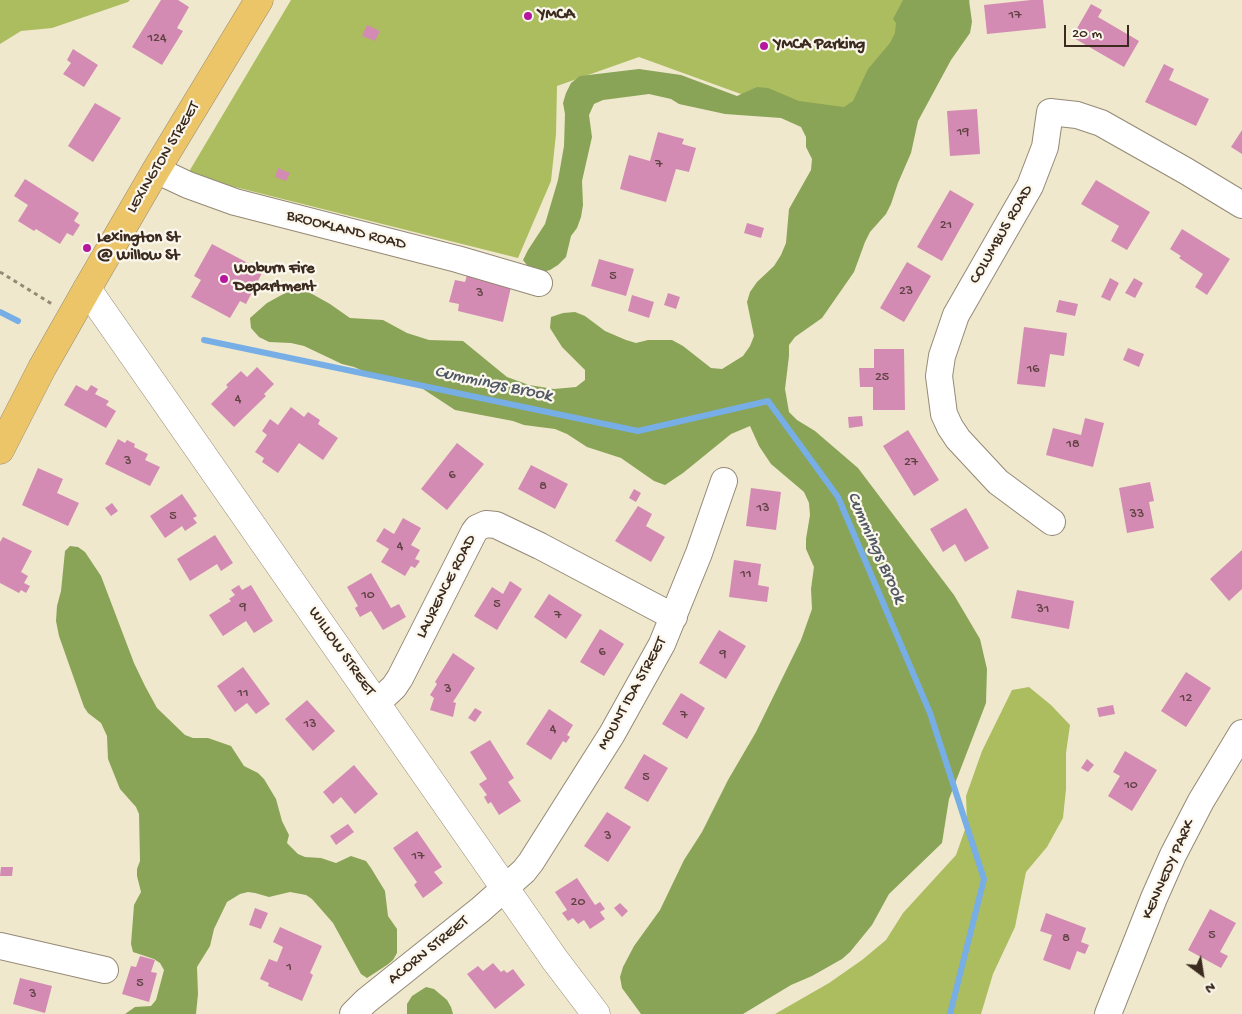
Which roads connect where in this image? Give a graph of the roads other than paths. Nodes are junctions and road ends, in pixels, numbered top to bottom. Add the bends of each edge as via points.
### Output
1 (259, 0) edge
2 (156, 170) junction
3 (1242, 205) edge
4 (539, 283) dead end
5 (87, 289) junction
6 (0, 450) edge
7 (724, 481) dead end
8 (1052, 522) dead end
9 (674, 617) junction
10 (377, 703) junction
11 (1242, 733) edge
12 (505, 887) junction
13 (0, 946) edge
14 (104, 970) dead end
15 (353, 1014) edge
16 (596, 1014) edge
17 (1108, 1014) edge

1 - 2 main road, LEXINGTON STREET
2 - 4 street, BROOKLAND ROAD via 235,202 457,258
2 - 5 main road, LEXINGTON STREET
3 - 8 street, COLUMBUS ROAD via 1101,123 1077,115 1050,112 1046,147 1030,186 956,315 939,376 944,414 958,439 998,482
5 - 6 main road, LEXINGTON STREET
5 - 10 street, WILLOW STREET
7 - 9 street, MOUNT IDA STREET
9 - 10 street, LAURENCE ROAD via 540,546 496,525 486,524 474,532 400,678
9 - 12 street, MOUNT IDA STREET via 642,682 607,742 534,858
10 - 12 street, WILLOW STREET
11 - 17 street, KENNEDY PARK via 1173,855
12 - 15 street, ACORN STREET
12 - 16 street, WILLOW STREET
13 - 14 street

